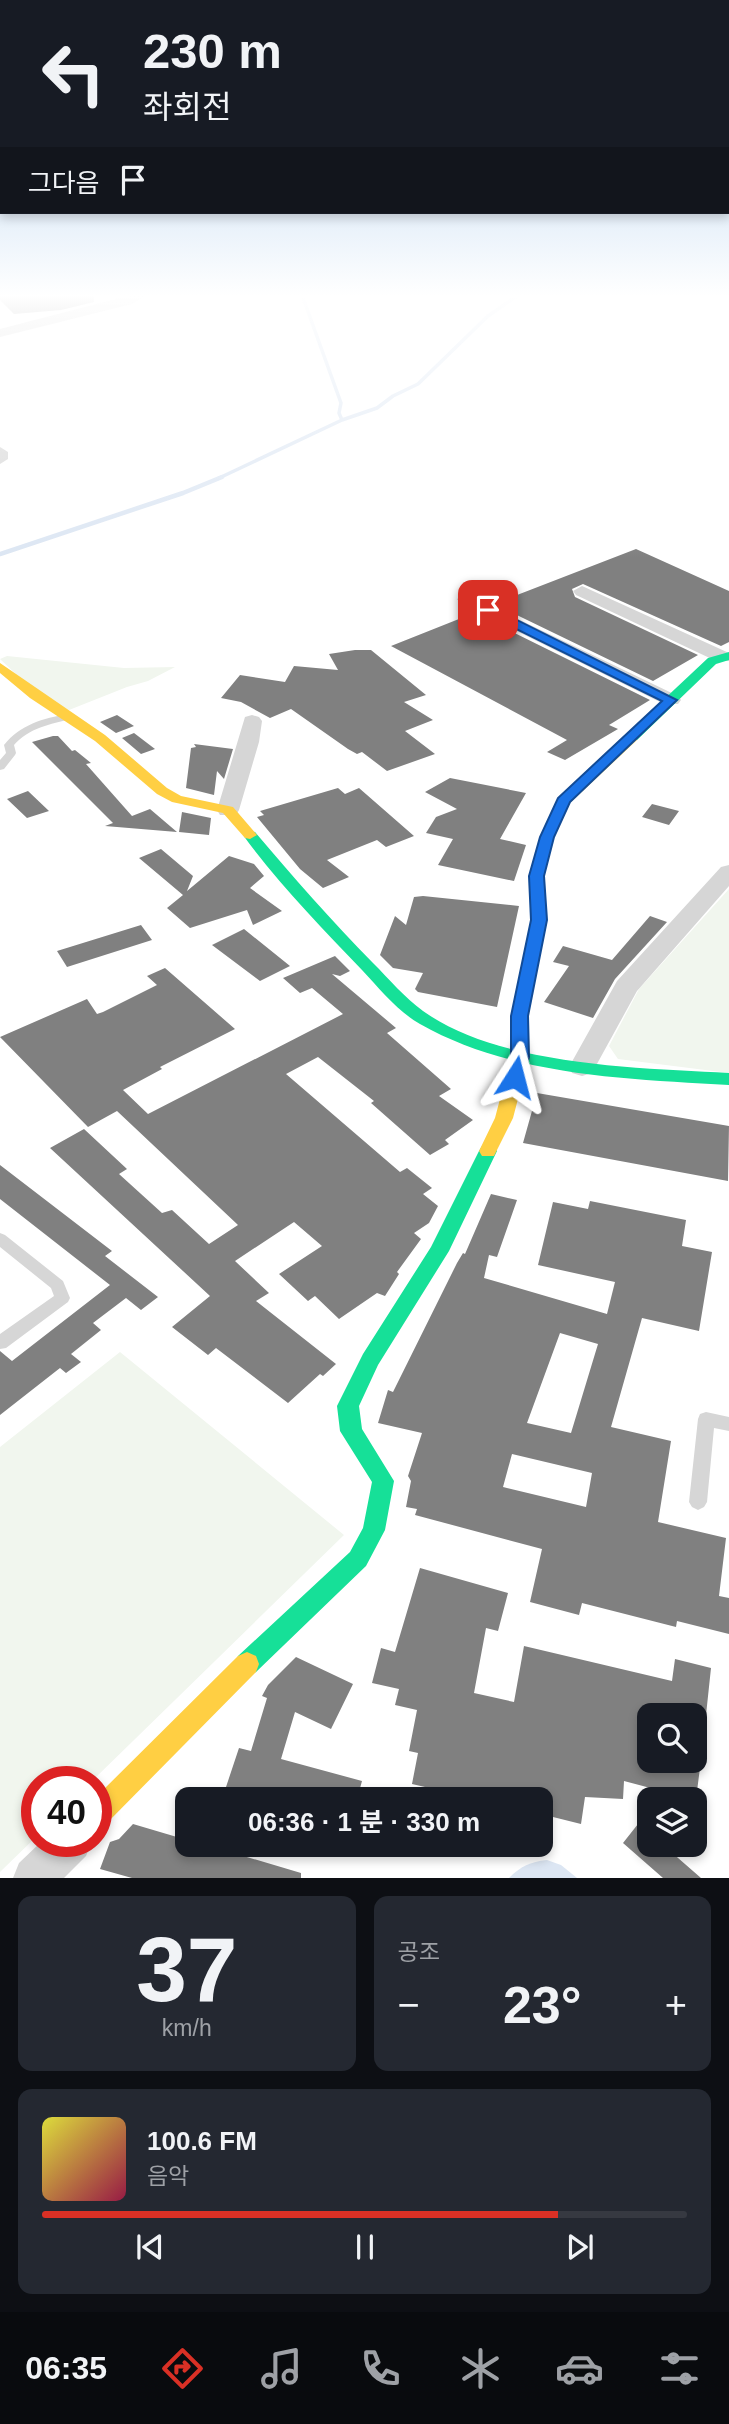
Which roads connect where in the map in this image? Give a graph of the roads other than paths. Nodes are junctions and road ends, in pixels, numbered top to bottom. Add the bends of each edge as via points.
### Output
1 (0, 452) edge
2 (0, 459) edge
3 (582, 591) dead end
4 (466, 599) dead end
5 (726, 657) edge
6 (0, 667) edge
7 (671, 700) junction
8 (68, 717) junction
9 (252, 721) dead end
10 (0, 767) edge
11 (228, 810) junction
12 (729, 872) edge
13 (520, 1057) junction
14 (582, 1067) junction
15 (729, 1079) edge
16 (0, 1238) edge
17 (0, 1343) edge
18 (729, 1424) edge
19 (698, 1502) dead end
20 (112, 1800) edge
21 (55, 1857) edge
22 (34, 1878) edge

1 - 2 street
3 - 5 street
4 - 7 street
5 - 7 street via 712,661
6 - 8 street
7 - 13 street via 564,801 547,837 537,876 539,920 520,1016
8 - 10 lane via 17,735
8 - 11 street via 100,738 162,792
9 - 11 street
11 - 13 street via 326,924 423,1019
12 - 14 street via 626,987
13 - 14 street
13 - 20 street via 504,1118 468,1193 348,1406 351,1431 383,1481 374,1530 358,1559
14 - 15 street
16 - 17 lane via 58,1284 62,1298
18 - 19 lane via 706,1419
21 - 22 street

